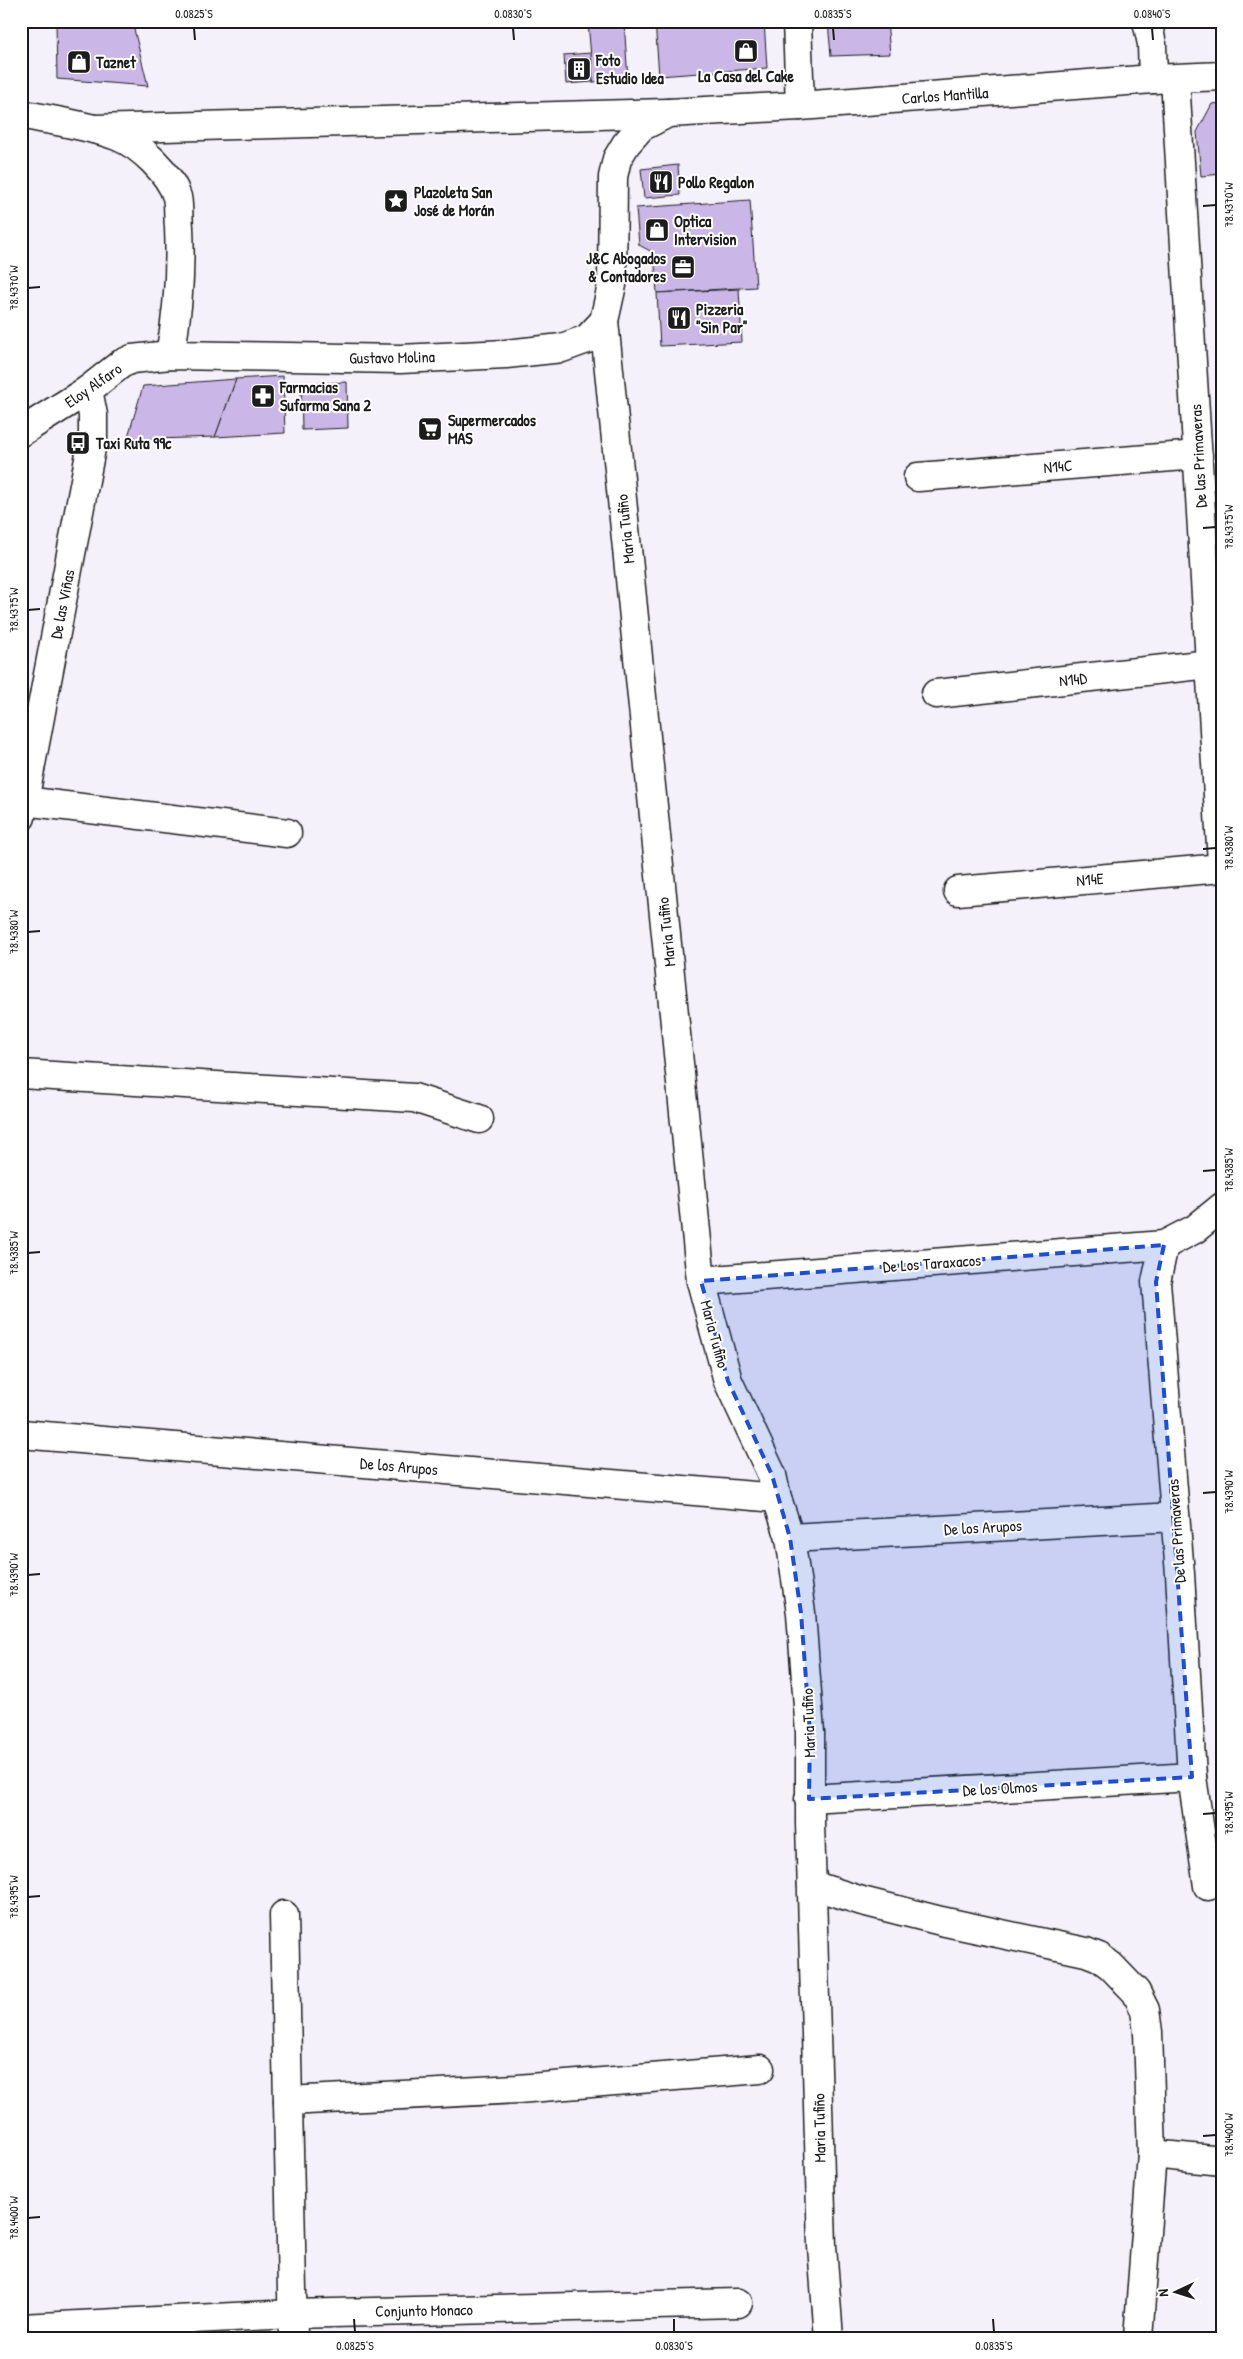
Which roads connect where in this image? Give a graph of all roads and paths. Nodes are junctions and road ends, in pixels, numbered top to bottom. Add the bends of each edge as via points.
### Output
1 (797, 21) edge
2 (1147, 21) edge
3 (1222, 76) edge
4 (1164, 79) junction
5 (800, 106) junction
6 (668, 113) junction
7 (21, 114) edge
8 (92, 129) junction
9 (604, 320) junction
10 (170, 355) junction
11 (88, 390) junction
12 (21, 432) edge
13 (1198, 455) junction
14 (918, 477) dead end
15 (1210, 664) junction
16 (936, 694) dead end
17 (23, 809) edge
18 (287, 833) dead end
19 (1222, 863) edge
20 (1222, 868) edge
21 (958, 891) dead end
22 (21, 1074) edge
23 (478, 1119) dead end
24 (1222, 1207) edge
25 (1164, 1245) junction
26 (701, 1281) junction
27 (21, 1434) edge
28 (777, 1498) junction
29 (1175, 1517) junction
30 (790, 1538) junction
31 (1192, 1776) junction
32 (809, 1799) junction
33 (812, 1885) junction
34 (1208, 1886) dead end
35 (284, 1915) dead end
36 (760, 2069) dead end
37 (288, 2101) junction
38 (1152, 2154) junction
39 (1222, 2161) edge
40 (738, 2303) dead end
41 (293, 2326) edge
42 (21, 2328) edge
43 (829, 2338) edge
44 (1138, 2338) edge

1 - 5 street
2 - 4 street, De las Primaveras
3 - 4 street, Carlos Mantilla
4 - 5 street, Carlos Mantilla
4 - 13 street, De las Primaveras
5 - 6 street, Carlos Mantilla
6 - 8 street, Carlos Mantilla
6 - 9 street via 641,127 616,160 612,285
7 - 8 street
8 - 10 street via 118,136 138,148 156,163 177,197 180,256 177,317
9 - 10 street, Gustavo Molina via 587,339 562,348 506,354 400,359
9 - 26 street, Maria Tufiño
10 - 11 street, Eloy Alfaro via 132,359
11 - 12 street, Eloy Alfaro
11 - 17 street, De las Viñas via 94,438
13 - 14 street, N14C
13 - 15 street, De las Primaveras
15 - 16 street, N14D
15 - 19 street, De las Primaveras
17 - 18 street
20 - 21 street, N14E
22 - 23 street via 414,1098
24 - 25 street via 1195,1229
25 - 26 street, De Los Taraxacos
25 - 29 street, De las Primaveras via 1156,1282
26 - 28 street, Maria Tufiño via 728,1381 772,1474
27 - 28 street, De los Arupos
28 - 30 street, Maria Tufiño
29 - 30 street, De los Arupos
29 - 31 street, De las Primaveras
30 - 32 street, Maria Tufiño via 801,1613 810,1733
31 - 32 street, De los Olmos
31 - 34 street, De las Primaveras
32 - 33 street, Maria Tufiño
33 - 38 street via 941,1922 1075,1949 1099,1957 1111,1966 1136,1992 1145,2010 1151,2058
33 - 43 street, Maria Tufiño via 822,2246
35 - 37 street
36 - 37 street via 518,2089
37 - 41 street
38 - 39 street
38 - 44 street
40 - 41 street, Conjunto Monaco
41 - 42 street, Conjunto Monaco

